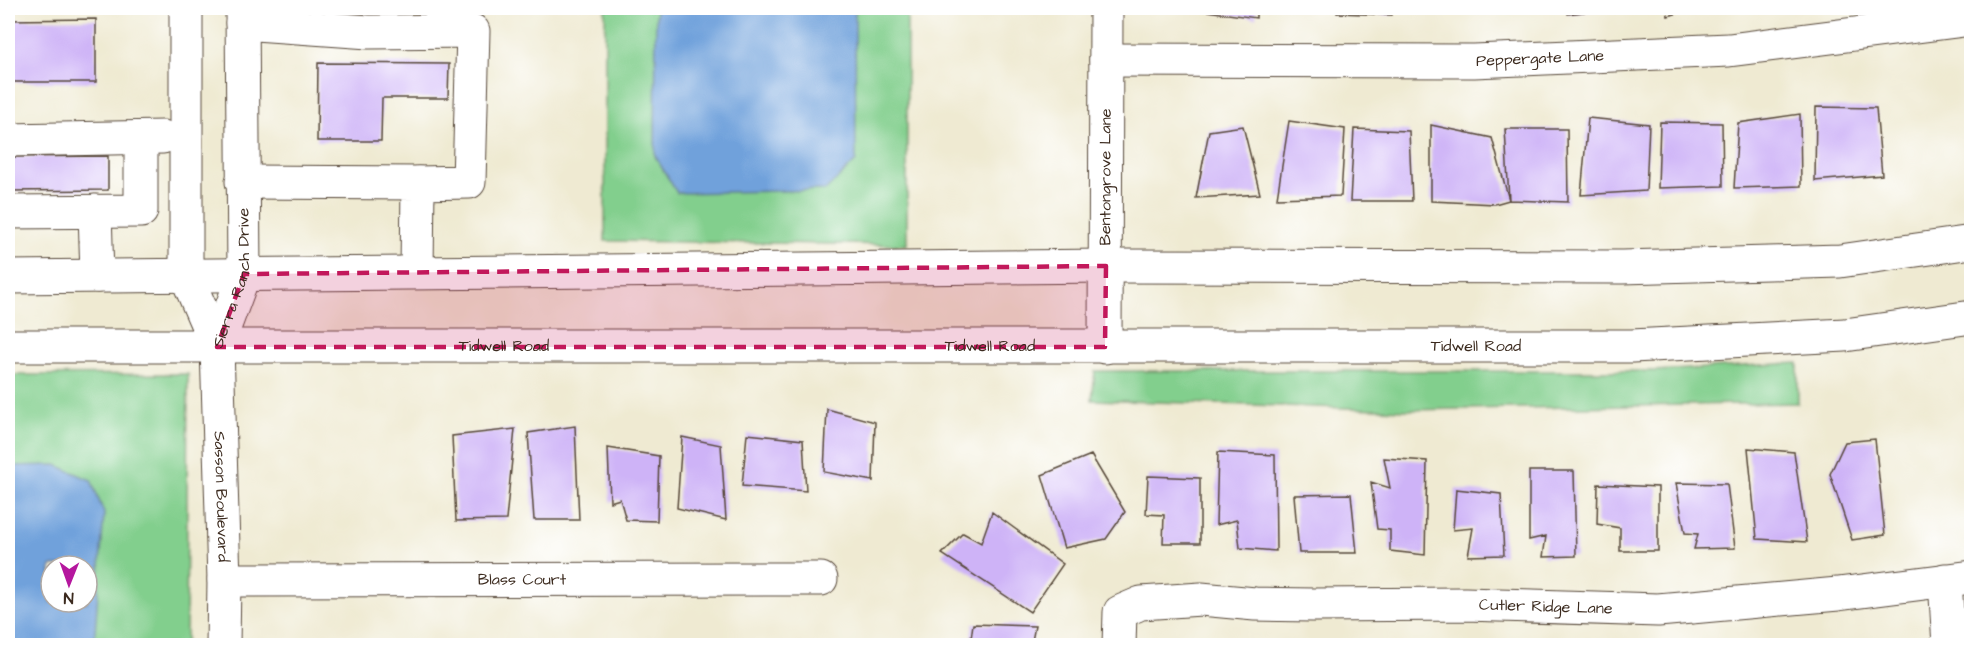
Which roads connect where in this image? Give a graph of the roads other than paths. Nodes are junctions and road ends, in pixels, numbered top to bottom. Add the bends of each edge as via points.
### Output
1 (186, 8) edge
2 (1106, 8) edge
3 (242, 15) edge
4 (1971, 19) edge
5 (1106, 60) junction
6 (186, 137) junction
7 (141, 138) junction
8 (8, 140) edge
9 (243, 182) junction
10 (418, 183) junction
11 (8, 212) edge
12 (95, 212) junction
13 (1971, 242) edge
14 (1106, 266) junction
15 (417, 272) junction
16 (244, 274) junction
17 (186, 275) junction
18 (97, 276) junction
19 (8, 277) edge
20 (1971, 317) edge
21 (8, 346) edge
22 (218, 346) junction
23 (1105, 347) junction
24 (1958, 578) edge
25 (821, 579) dead end
26 (224, 580) junction
27 (223, 645) edge
28 (1119, 645) edge
29 (1949, 645) edge

1 - 6 main road, Sierra Ranch Drive
2 - 5 main road, Bentongrove Lane
3 - 9 main road, Sierra Ranch Drive
3 - 10 main road via 369,32 473,31 469,182
4 - 5 main road, Peppergate Lane via 1729,50 1474,61
5 - 14 main road, Bentongrove Lane
6 - 7 main road
6 - 17 main road, Sierra Ranch Drive
7 - 8 main road
7 - 12 main road via 141,211
9 - 10 main road
9 - 16 main road, Sierra Ranch Drive
10 - 15 main road
11 - 12 main road
12 - 18 main road
13 - 14 main road via 1840,261 1656,266
14 - 15 main road
14 - 23 main road, Bentongrove Lane
15 - 16 main road
16 - 17 main road
16 - 22 main road, Sierra Ranch Drive
17 - 18 main road
17 - 22 main road, Sierra Ranch Drive
18 - 19 main road
20 - 23 main road, Tidwell Road via 1845,335 1632,346
21 - 22 main road, Tidwell Road
22 - 23 main road, Tidwell Road
22 - 26 main road, Sasson Boulevard
24 - 28 main road, Cutler Ridge Lane via 1838,594 1658,610 1465,604 1255,604 1201,599 1141,603 1120,612
24 - 29 main road
25 - 26 main road, Blass Court
26 - 27 main road, Sasson Boulevard

